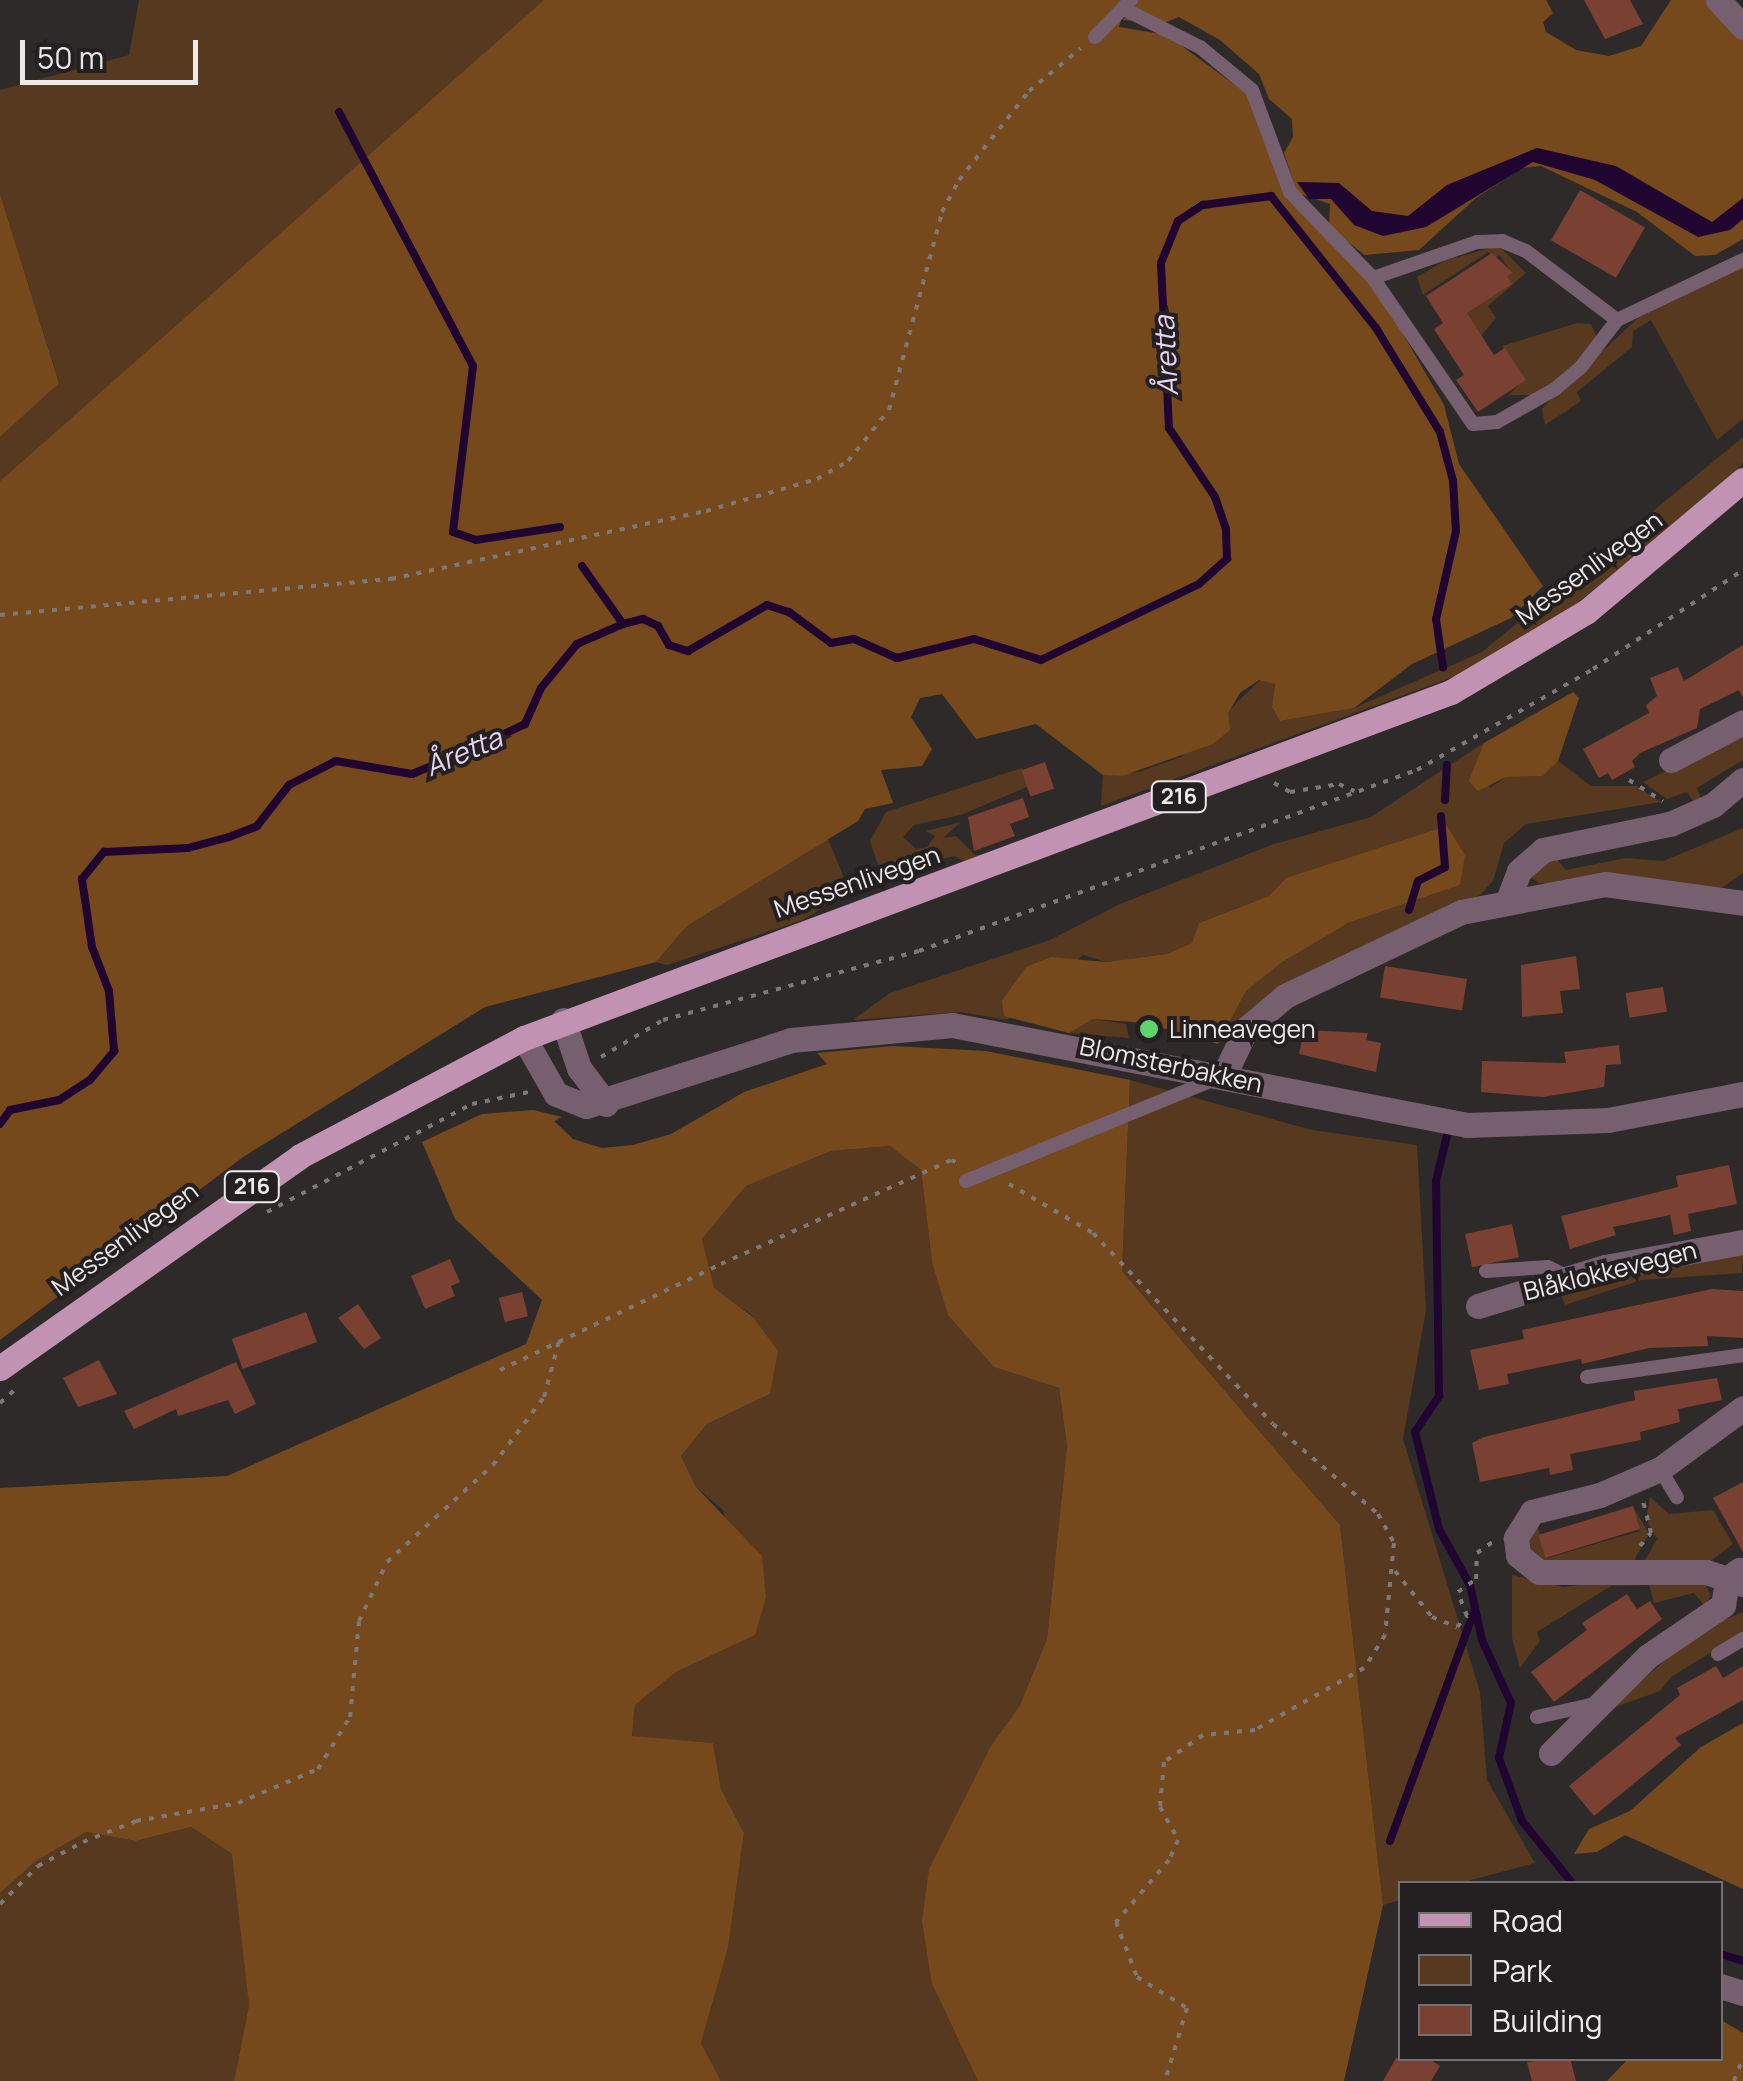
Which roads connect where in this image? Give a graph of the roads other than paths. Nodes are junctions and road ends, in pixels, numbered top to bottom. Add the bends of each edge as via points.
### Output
1 (1718, 0) edge
2 (1128, 5) edge
3 (1743, 27) edge
4 (1096, 37) road end
5 (1743, 260) edge
6 (1373, 278) junction
7 (1617, 320) junction
8 (1743, 480) edge
9 (1743, 722) edge
10 (1671, 760) dead end
11 (1743, 780) edge
12 (1738, 895) edge
13 (1508, 900) junction
14 (563, 1020) junction
15 (524, 1038) junction
16 (1224, 1075) junction
17 (1743, 1094) edge
18 (606, 1104) junction
19 (966, 1181) dead end
20 (1743, 1242) edge
21 (1486, 1270) dead end
22 (1566, 1276) junction
23 (1478, 1306) dead end
24 (1743, 1355) edge
25 (0, 1368) edge
26 (1586, 1378) dead end
27 (1743, 1408) edge
28 (1660, 1469) junction
29 (1676, 1497) dead end
30 (1738, 1577) edge
31 (1743, 1638) edge
32 (1718, 1654) dead end
33 (1600, 1704) junction
34 (1538, 1717) dead end
35 (1551, 1753) dead end

1 - 3 street
2 - 4 lane
2 - 6 lane via 1200,47 1252,90 1290,192
5 - 7 lane
6 - 7 lane via 1477,242 1502,241 1526,251
6 - 7 lane via 1473,424 1497,422 1554,389 1581,368
8 - 14 main road, Messenlivegen / 216 via 1633,578 1528,650 1402,715
9 - 10 street
11 - 13 street via 1712,805 1670,824 1543,850 1519,871
12 - 13 street via 1605,884
13 - 16 street via 1420,927 1303,985 1246,1029
14 - 15 main road, Messenlivegen / 216
14 - 18 street via 579,1068
15 - 18 street, Blomsterbakken via 556,1094 570,1104
15 - 25 main road, Messenlivegen / 216 via 300,1156
16 - 17 street, Blomsterbakken via 1416,1117 1507,1127 1608,1120
16 - 18 street, Blomsterbakken via 991,1030 916,1026 791,1040
16 - 19 lane
20 - 22 street, Blåklokkevegen
21 - 22 lane via 1548,1267
22 - 23 street, Blåklokkevegen
24 - 26 lane
27 - 28 street
28 - 29 lane
28 - 30 street via 1600,1495 1532,1512 1516,1538 1518,1556 1539,1572 1635,1568
30 - 33 street via 1723,1605 1648,1656
31 - 32 lane
33 - 34 lane
33 - 35 street

